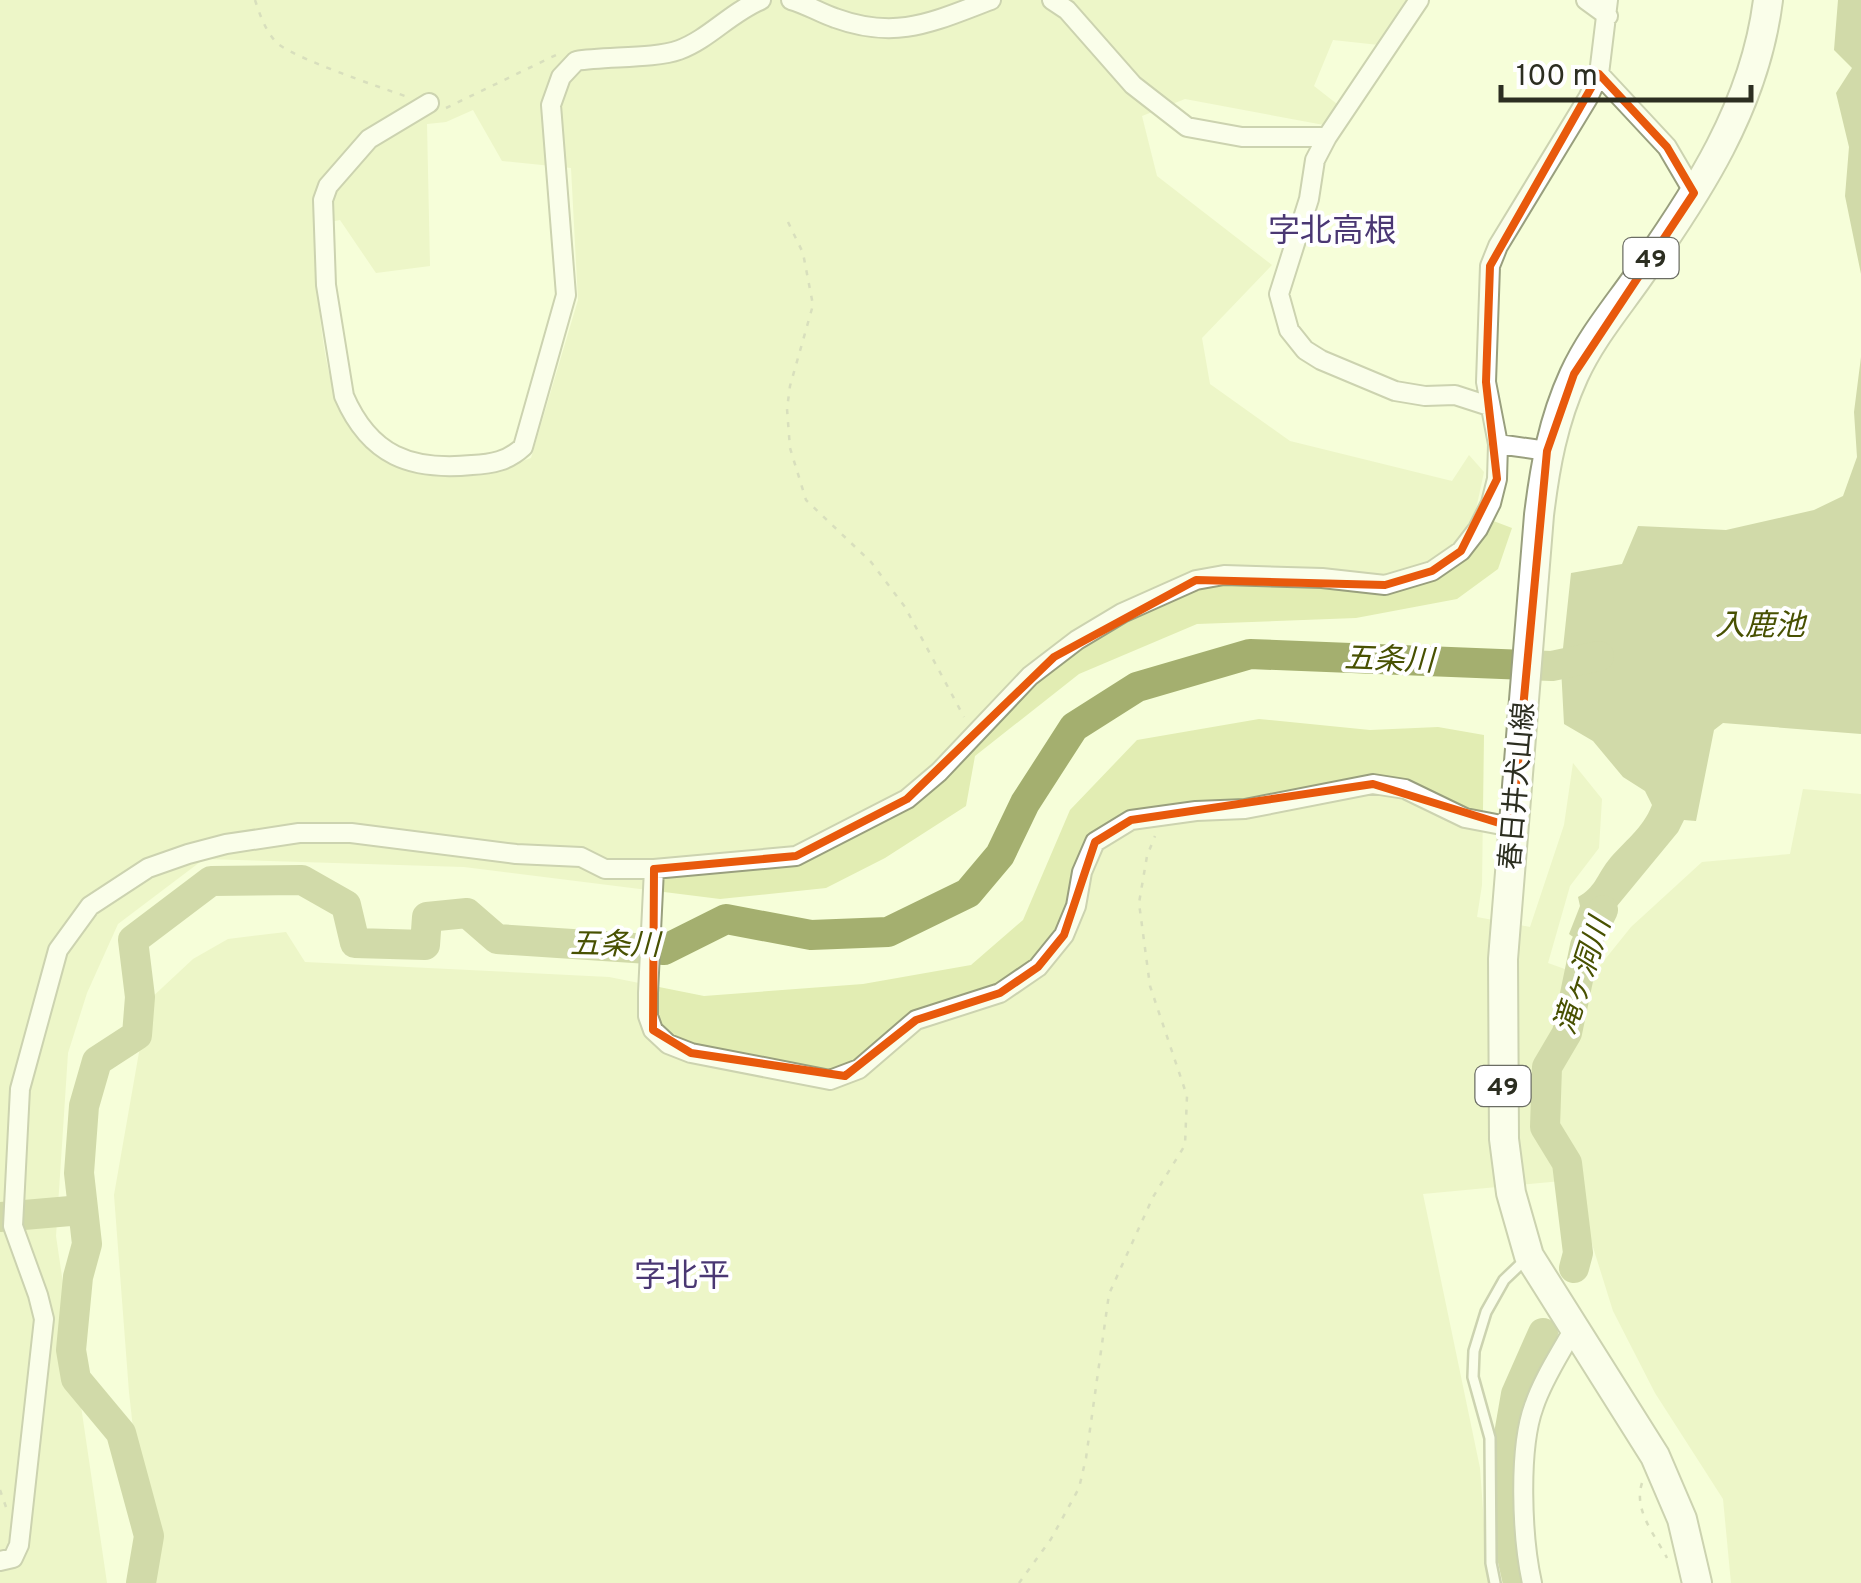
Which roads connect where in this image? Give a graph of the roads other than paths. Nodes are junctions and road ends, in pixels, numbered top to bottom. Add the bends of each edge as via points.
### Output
1 (760, 0) edge
2 (790, 0) edge
3 (990, 0) edge
4 (1052, 0) edge
5 (1418, 0) edge
6 (1586, 0) edge
7 (1768, 0) edge
8 (1608, 8) edge
9 (1598, 74) junction
10 (429, 103) road end
11 (1327, 137) junction
12 (1694, 193) junction
13 (1488, 406) junction
14 (1498, 444) junction
15 (1547, 450) junction
16 (1512, 827) junction
17 (654, 870) junction
18 (1528, 1256) junction
19 (1573, 1330) junction
20 (0, 1561) edge
21 (1495, 1583) edge
22 (1532, 1583) edge
23 (1698, 1583) edge

1 - 10 street via 674,52 576,60 561,76 550,105 566,296 527,438 515,454 485,464 432,467 397,459 370,439 344,396 326,284 328,186 370,138
2 - 3 street via 838,20 896,29 927,26
4 - 11 street via 1134,86 1187,127 1242,137
5 - 11 street
6 - 8 street
7 - 12 main road, 春日井犬山線 / 49 via 1749,86
8 - 9 street
9 - 12 street via 1667,148
9 - 13 street via 1490,266
11 - 13 street via 1279,294 1289,330 1320,360 1395,391
12 - 15 main road, 春日井犬山線 / 49 via 1593,340
13 - 14 street
14 - 15 street
14 - 17 street via 1497,479 1478,529 1432,571 1385,584 1196,580 1077,640 1030,676 907,800 796,856
15 - 16 main road, 春日井犬山線 / 49
16 - 17 street via 1465,818 1405,788 1373,784 1245,809 1131,820 1095,842 1064,936 1038,967 1000,993 916,1020 859,1068 830,1080 691,1054 653,1030 648,993
16 - 18 main road, 春日井犬山線 / 49 via 1503,960 1504,1139
17 - 20 street via 605,869 580,857 299,833 162,863 90,906 58,950 20,1089 13,1226 38,1295 44,1337 19,1545 13,1558
18 - 19 main road, 春日井犬山線 / 49
18 - 21 lane via 1504,1280 1474,1351 1472,1376 1490,1438
19 - 22 street via 1534,1406 1526,1442 1524,1536
19 - 23 main road, 春日井犬山線 / 49 via 1655,1456 1682,1519

